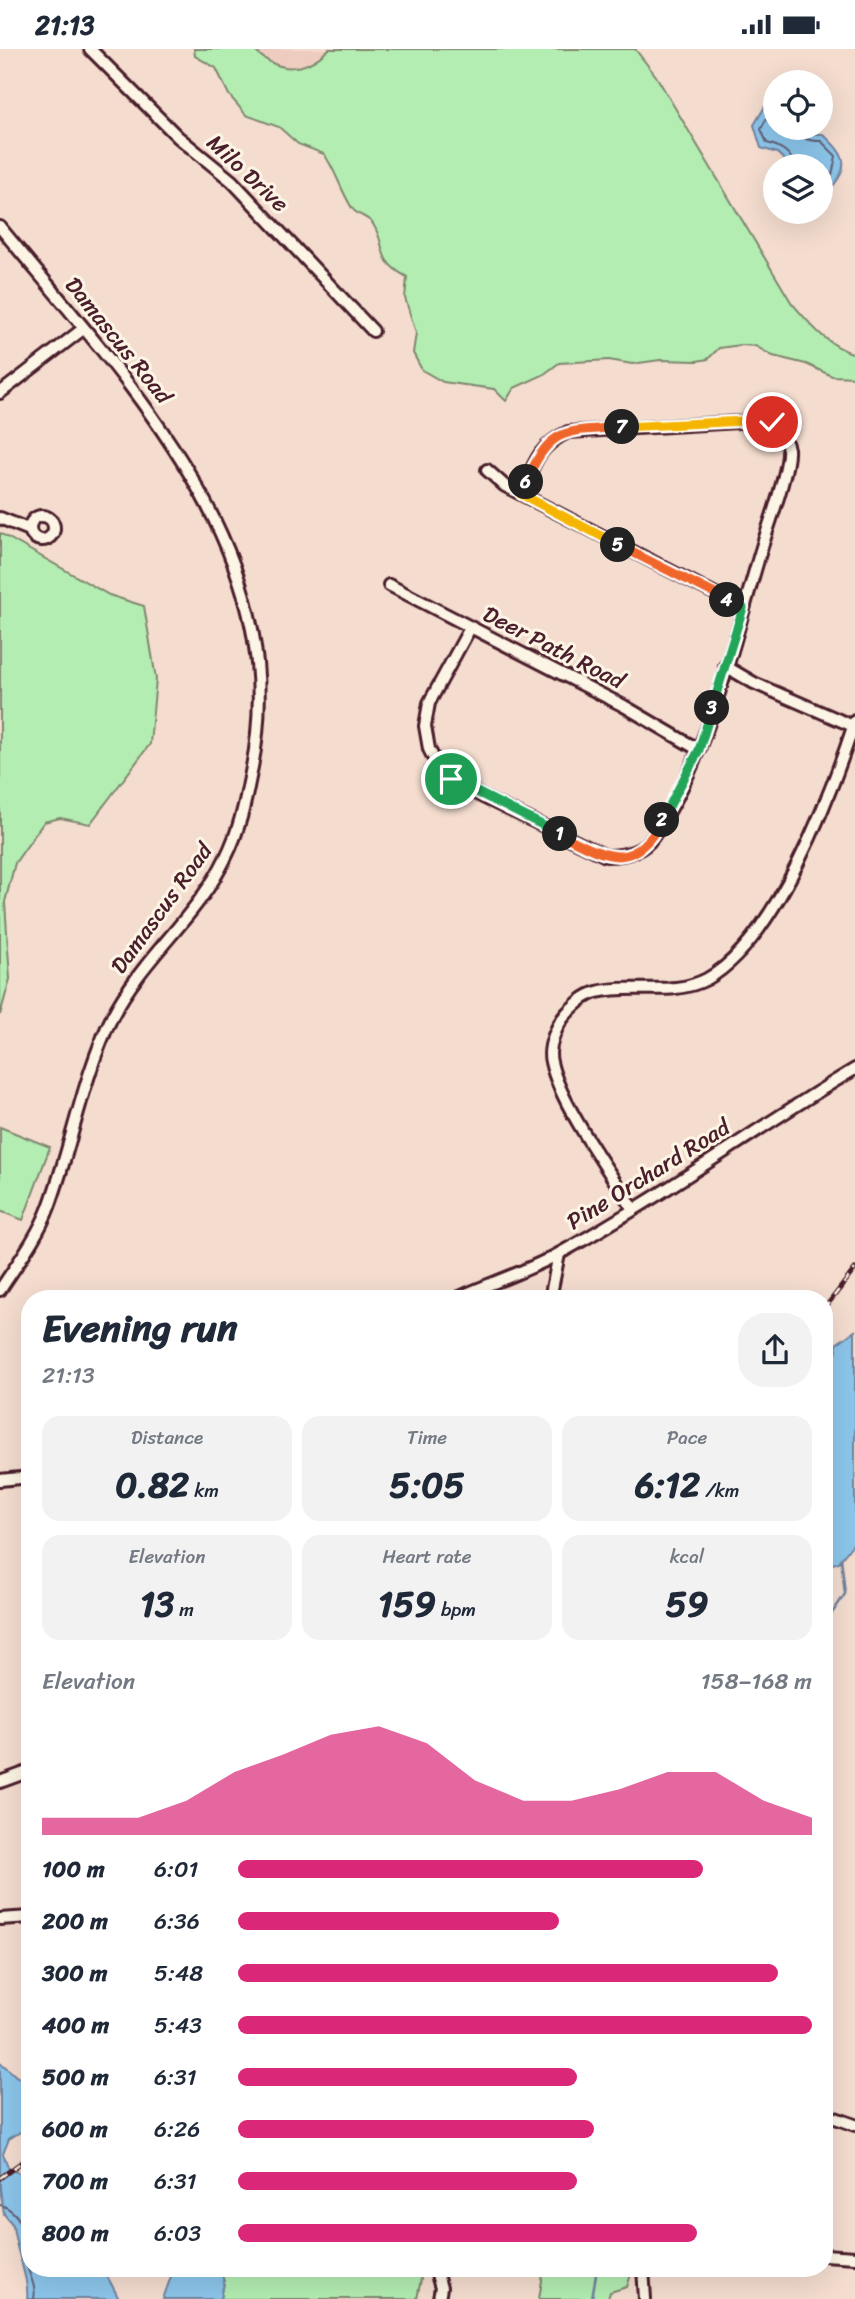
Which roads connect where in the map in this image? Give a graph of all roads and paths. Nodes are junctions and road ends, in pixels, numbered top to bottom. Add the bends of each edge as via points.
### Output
1 (90, 49) edge
2 (0, 227) edge
3 (83, 329) junction
4 (373, 331) dead end
5 (0, 393) edge
6 (487, 470) dead end
7 (521, 494) junction
8 (0, 518) edge
9 (30, 530) dead end
10 (389, 585) dead end
11 (743, 608) junction
12 (470, 628) junction
13 (725, 666) junction
14 (854, 723) edge
15 (699, 750) junction
16 (855, 1069) edge
17 (633, 1209) junction
18 (559, 1254) junction
19 (0, 1290) edge
20 (476, 1290) edge
21 (552, 1290) edge
22 (21, 1478) edge
23 (0, 1480) edge
24 (21, 1774) edge
25 (0, 1782) edge
26 (21, 1918) edge
27 (0, 1919) edge
28 (833, 2117) edge
29 (855, 2125) edge
30 (833, 2256) edge
31 (855, 2257) edge
32 (438, 2277) edge
33 (644, 2277) edge
34 (439, 2299) edge
35 (645, 2299) edge

1 - 4 street, Milo Drive via 178,137 232,181
2 - 3 street, Damascus Road
3 - 5 street
3 - 19 street, Damascus Road via 158,423 196,481 235,562 247,600 258,685 258,740 242,817 225,861 130,984 111,1020 48,1210
6 - 7 street
7 - 11 street
7 - 11 street via 538,455 549,441 568,432 772,422 788,451
8 - 9 street
10 - 12 street, Deer Path Road
11 - 13 street
12 - 15 street, Deer Path Road via 624,706
12 - 15 street via 434,692 425,726 438,767 483,797 606,856 621,856 652,839
13 - 14 street
13 - 15 street
14 - 17 street via 807,845 740,953 707,979 681,988 595,993 578,1002 554,1033 550,1058 557,1081
16 - 17 street, Pine Orchard Road
17 - 18 street, Pine Orchard Road
18 - 20 street, Pine Orchard Road
18 - 21 street
22 - 23 street
24 - 25 street
26 - 27 street
28 - 29 street
30 - 31 street
32 - 34 street
33 - 35 street

